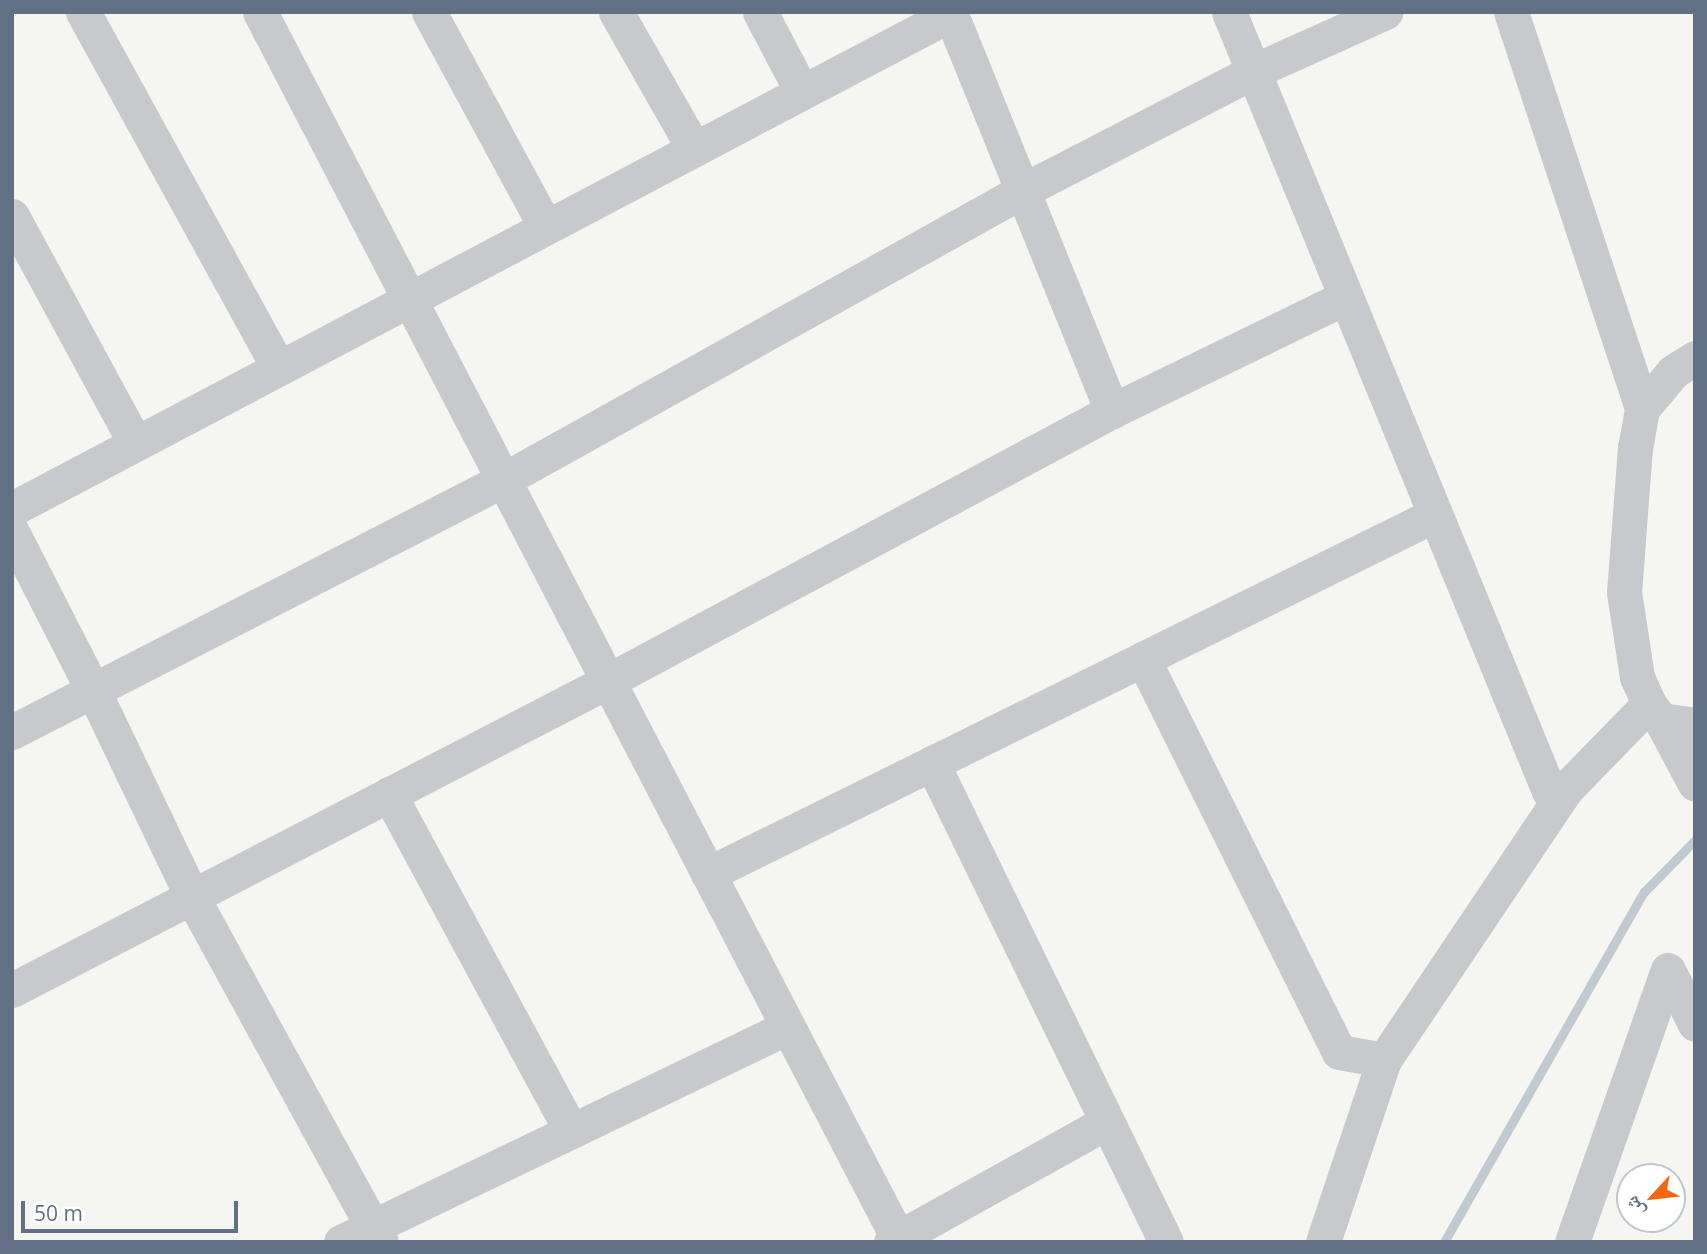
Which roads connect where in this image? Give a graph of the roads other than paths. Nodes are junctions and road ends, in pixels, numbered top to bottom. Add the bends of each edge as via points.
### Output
1 (83, 12) edge
2 (260, 12) edge
3 (429, 12) edge
4 (617, 12) edge
5 (760, 12) edge
6 (1229, 12) edge
7 (1385, 12) edge
8 (1511, 12) edge
9 (950, 13) edge
10 (1254, 71) junction
11 (802, 92) junction
12 (694, 149) junction
13 (1022, 191) junction
14 (12, 216) edge
15 (545, 226) junction
16 (1346, 297) junction
17 (408, 298) junction
18 (1695, 358) edge
19 (278, 367) junction
20 (1642, 409) junction
21 (1112, 411) junction
22 (135, 443) junction
23 (503, 480) junction
24 (12, 509) edge
25 (1434, 515) junction
26 (12, 533) edge
27 (1143, 659) junction
28 (608, 681) junction
29 (93, 690) junction
30 (1655, 712) junction
31 (1695, 725) edge
32 (12, 732) edge
33 (932, 764) junction
34 (1695, 784) edge
35 (1566, 789) junction
36 (389, 794) junction
37 (708, 874) junction
38 (192, 897) junction
39 (12, 990) edge
40 (1695, 1024) edge
41 (788, 1027) junction
42 (1384, 1060) junction
43 (1107, 1122) junction
44 (570, 1130) junction
45 (376, 1233) edge
46 (896, 1241) edge
47 (341, 1242) edge
48 (1166, 1242) edge
49 (1323, 1242) edge
50 (1572, 1242) edge

1 - 19 street
2 - 17 street
3 - 15 street
4 - 12 street
5 - 11 street
6 - 10 street
7 - 10 street
8 - 20 street
9 - 11 street
9 - 13 street
10 - 13 street
10 - 16 street
11 - 12 street
12 - 15 street
13 - 21 street
13 - 23 street
14 - 22 street
15 - 17 street
16 - 21 street
16 - 25 street
17 - 19 street
17 - 23 street
18 - 20 street via 1673,372
19 - 22 street
20 - 30 street via 1624,592 1637,677
21 - 28 street
22 - 24 street
23 - 28 street
23 - 29 street
25 - 27 street
25 - 35 street via 1544,784 1549,791
26 - 29 street
27 - 33 street
27 - 42 street via 1339,1052
28 - 36 street
28 - 37 street
29 - 32 street
29 - 38 street
30 - 31 street
30 - 34 street
30 - 35 street
33 - 37 street
33 - 43 street
35 - 42 street
36 - 38 street
36 - 44 street
37 - 41 street
38 - 39 street
38 - 45 street
40 - 50 street via 1668,970
41 - 44 street
41 - 46 street
42 - 49 street
43 - 46 street
43 - 48 street
44 - 45 street
45 - 47 street

